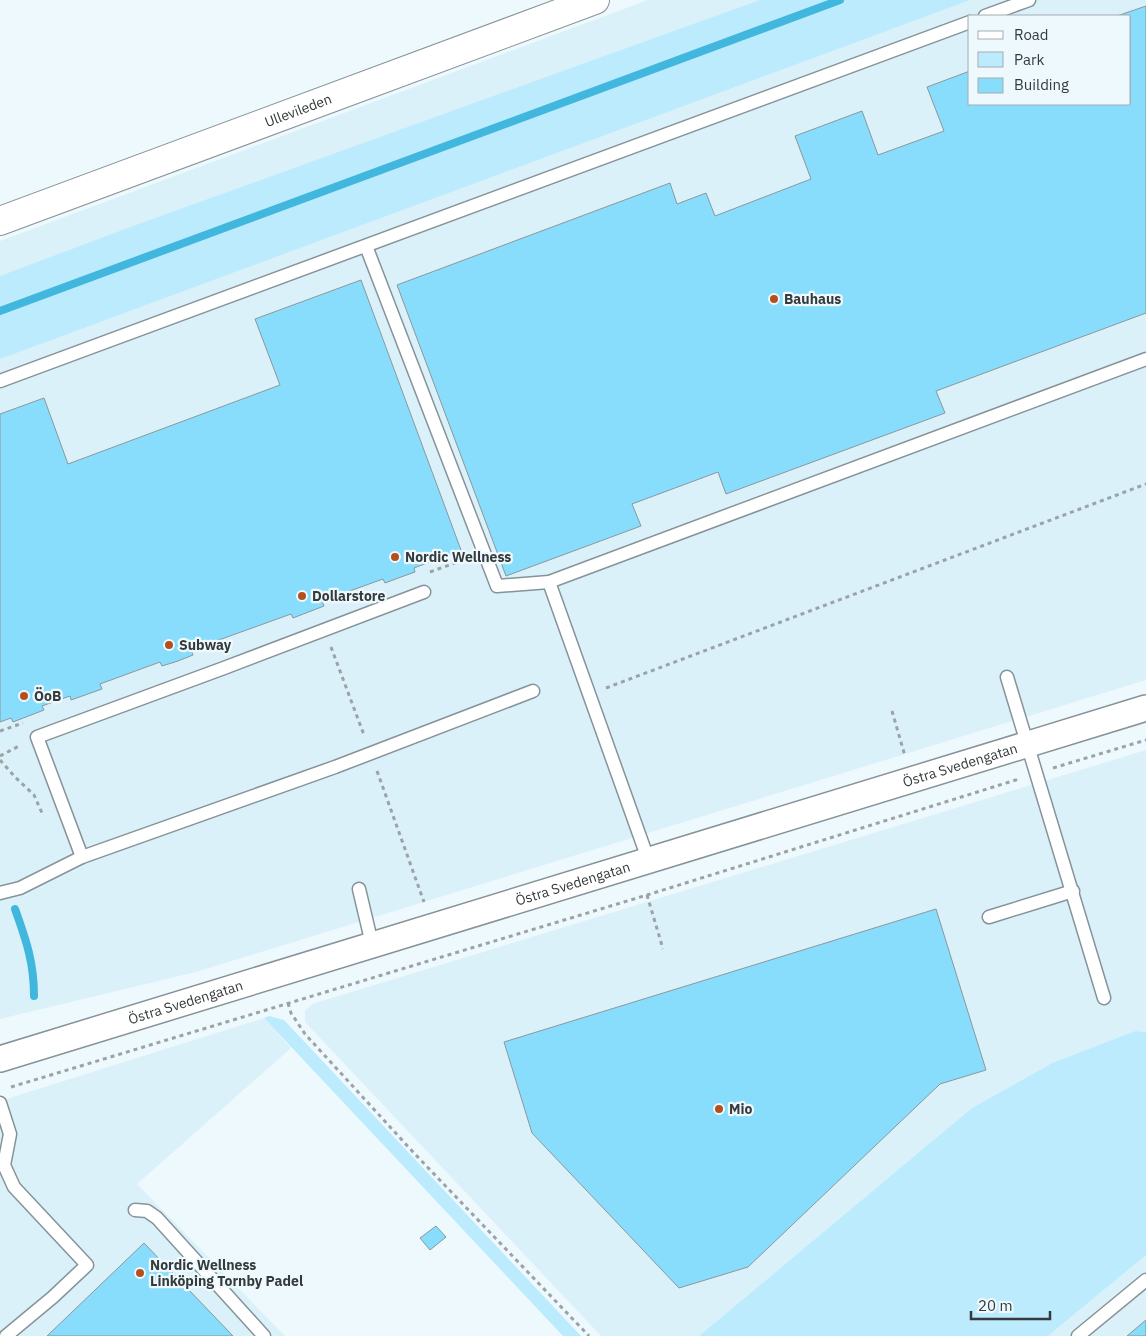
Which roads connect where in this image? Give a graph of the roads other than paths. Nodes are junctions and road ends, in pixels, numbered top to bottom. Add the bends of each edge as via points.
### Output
1 (595, 0) edge
2 (1029, 0) edge
3 (989, 15) edge
4 (968, 23) edge
5 (0, 221) edge
6 (366, 246) junction
7 (1146, 359) edge
8 (0, 381) edge
9 (549, 582) junction
10 (424, 592) dead end
11 (1007, 677) dead end
12 (533, 691) dead end
13 (1146, 708) edge
14 (1027, 744) junction
15 (82, 857) junction
16 (648, 859) junction
17 (359, 889) dead end
18 (1073, 891) junction
19 (0, 893) edge
20 (989, 917) dead end
21 (372, 944) junction
22 (1104, 998) dead end
23 (0, 1059) edge
24 (0, 1103) edge
25 (136, 1210) dead end
26 (1146, 1280) edge
27 (6, 1336) edge
28 (264, 1336) edge
29 (1078, 1336) edge

1 - 5 main road, Ullevileden
2 - 3 lane
4 - 6 lane
6 - 8 lane
6 - 9 lane via 497,586
7 - 9 lane
9 - 16 lane
10 - 15 lane via 37,737
11 - 14 lane
12 - 15 lane via 335,767
13 - 14 street, Östra Svedengatan
14 - 16 street, Östra Svedengatan
14 - 18 lane
15 - 19 lane via 20,888
16 - 21 street, Östra Svedengatan
17 - 21 lane
18 - 20 lane
18 - 22 lane
21 - 23 street, Östra Svedengatan
24 - 27 lane via 10,1134 4,1165 14,1188 87,1265
25 - 28 lane via 147,1211 157,1218
26 - 29 lane

